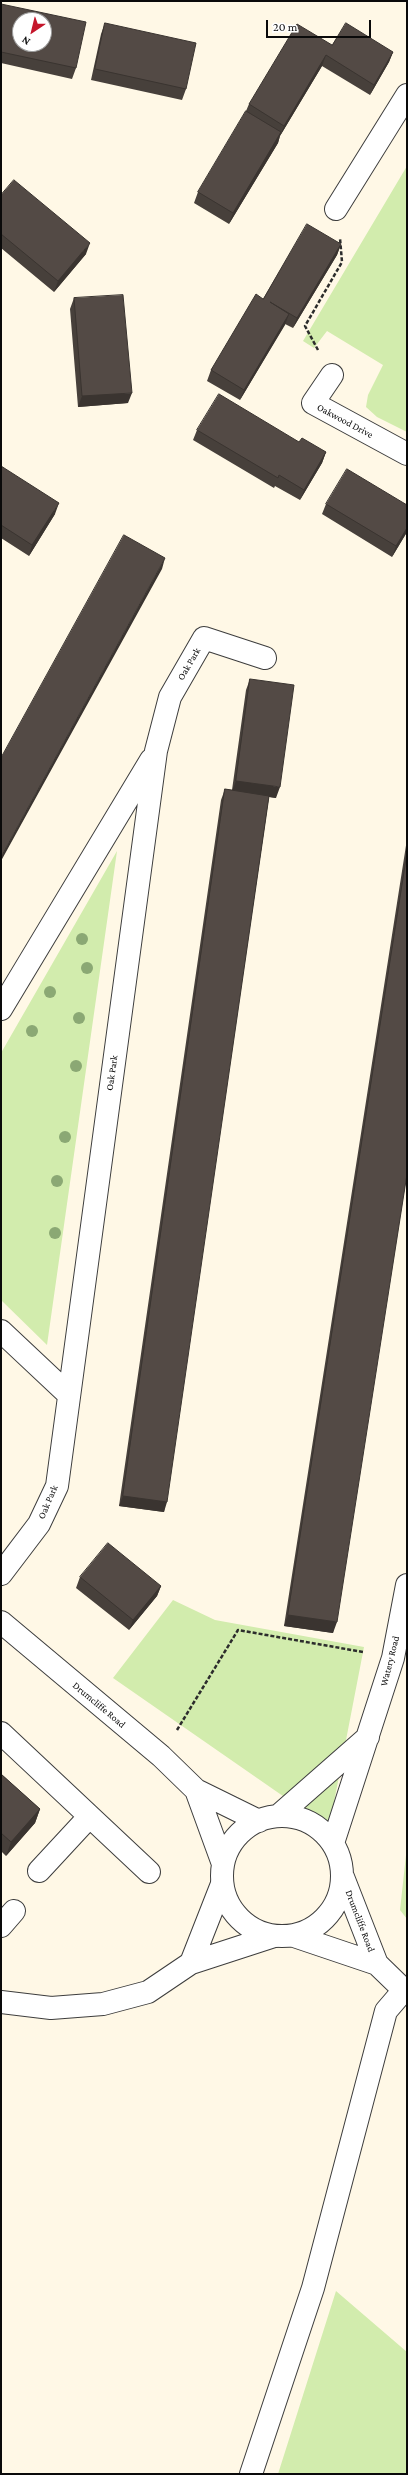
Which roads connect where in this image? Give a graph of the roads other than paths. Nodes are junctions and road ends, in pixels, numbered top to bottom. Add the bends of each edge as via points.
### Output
1 (407, 96) edge
2 (336, 209) road end
3 (332, 375) road end
4 (407, 454) edge
5 (265, 658) dead end
6 (156, 751) junction
7 (1, 1009) edge
8 (1, 1332) edge
9 (68, 1394) junction
10 (1, 1574) edge
11 (407, 1585) edge
12 (1, 1622) edge
13 (1, 1732) edge
14 (369, 1737) junction
15 (196, 1790) junction
16 (89, 1817) junction
17 (268, 1818) junction
18 (333, 1843) junction
19 (39, 1871) dead end
20 (149, 1872) dead end
21 (223, 1874) junction
22 (343, 1877) junction
23 (284, 1936) junction
24 (191, 1963) junction
25 (377, 1964) junction
26 (406, 1991) edge
27 (1, 2002) edge
28 (251, 2474) edge

1 - 2 street
3 - 4 street, Oakwood Drive via 313,403
5 - 6 street, Oak Park via 204,638 170,696
6 - 7 street, Oak Park
6 - 9 street, Oak Park
8 - 9 street
9 - 10 street, Oak Park via 57,1486 39,1524
11 - 14 street, Watery Road via 393,1658
12 - 15 street, Drumcliffe Road via 161,1756
13 - 16 street
14 - 17 street
14 - 18 street, Watery Road
15 - 17 street, Drumcliffe Road
15 - 21 street, Drumcliffe Road
16 - 19 street
16 - 20 street
17 - 18 street, Drumcliffe Road via 294,1817 309,1822
17 - 21 street via 238,1836 230,1846
18 - 22 street, Drumcliffe Road via 341,1859
21 - 23 street, Drumcliffe Road via 228,1903 239,1919 255,1930
21 - 24 street
22 - 23 street, Drumcliffe Road via 340,1897 329,1915 314,1928
22 - 25 street, Drumcliffe Road
23 - 24 street
23 - 25 street, Drumcliffe Road
24 - 27 street via 148,1992 103,2004 51,2008
25 - 26 street, Drumcliffe Road
26 - 28 street via 386,2011 313,2288

